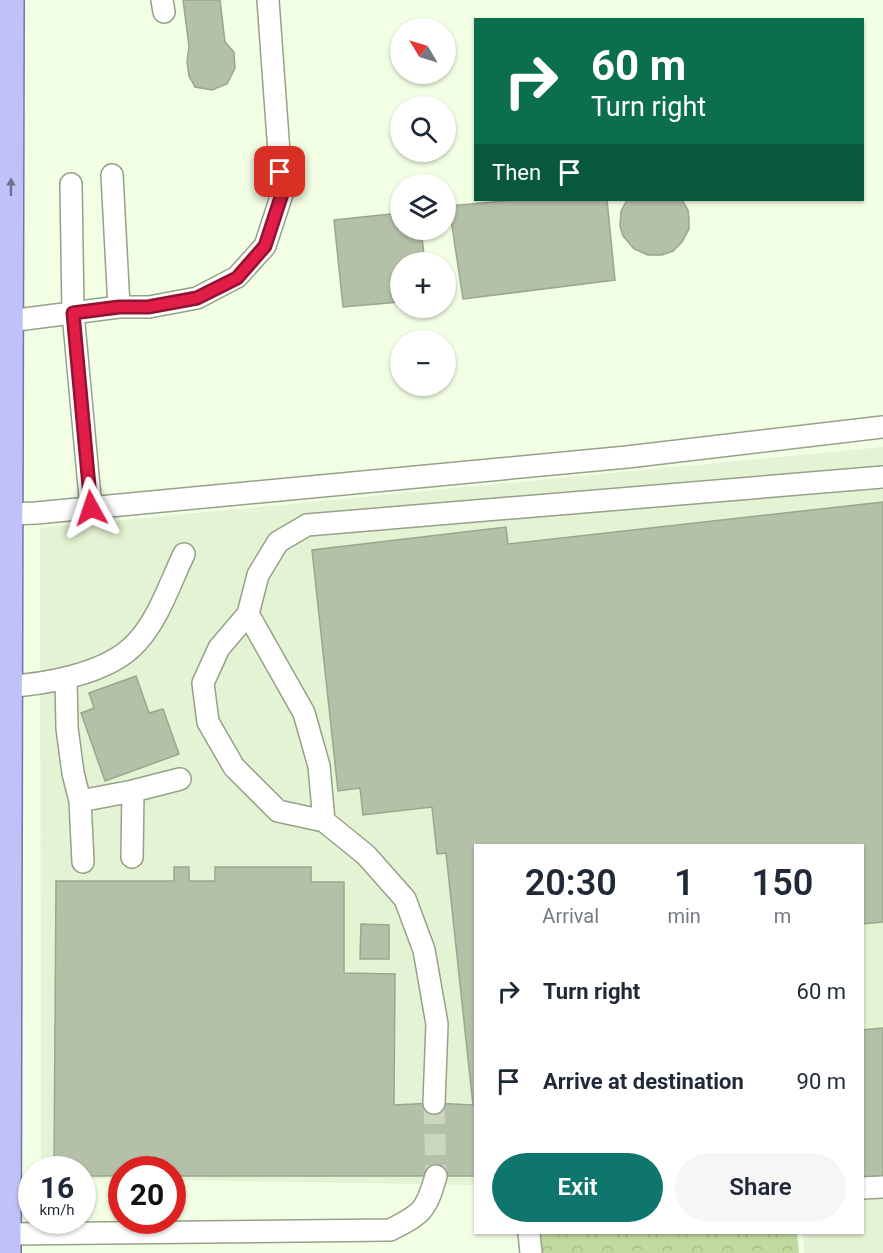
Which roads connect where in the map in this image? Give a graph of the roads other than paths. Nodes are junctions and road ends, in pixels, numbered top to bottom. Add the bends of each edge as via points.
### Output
1 (10, 0) edge
2 (268, 0) edge
3 (112, 175) dead end
4 (71, 184) dead end
5 (119, 307) junction
6 (73, 313) junction
7 (9, 321) junction
8 (883, 427) edge
9 (883, 477) edge
10 (91, 508) junction
11 (10, 514) junction
12 (184, 554) dead end
13 (248, 614) junction
14 (66, 679) junction
15 (5, 687) edge
16 (180, 779) dead end
17 (133, 791) junction
18 (80, 801) junction
19 (324, 821) junction
20 (132, 857) dead end
21 (83, 862) dead end
22 (4, 926) edge
23 (434, 1103) tunnel mouth
24 (436, 1176) tunnel mouth
25 (883, 1187) edge
26 (864, 1188) edge
27 (529, 1234) edge
28 (7, 1244) edge
29 (531, 1253) edge

7 -> 1 main road
2 - 5 street via 282,194 265,246 237,278 197,298 148,307
3 - 5 street
4 - 6 street
5 - 6 street
6 - 7 street
6 - 10 street
7 - 11 main road
8 - 10 street via 627,457
9 - 13 street via 307,525 278,542 258,575
10 - 11 street
11 - 15 main road
12 - 14 street via 154,617 136,643 113,660
13 - 19 street via 304,713 319,766
13 - 19 street via 219,648 203,683 208,722 234,767 278,811
14 - 15 street
14 - 18 street via 68,740
15 - 22 main road
16 - 17 street
17 - 18 street
17 - 20 street
18 - 21 street
19 - 23 street via 366,855 405,899 424,950 437,1024
22 - 28 main road
24 - 28 street via 428,1203 415,1218 390,1230
25 - 26 street
27 - 29 street

